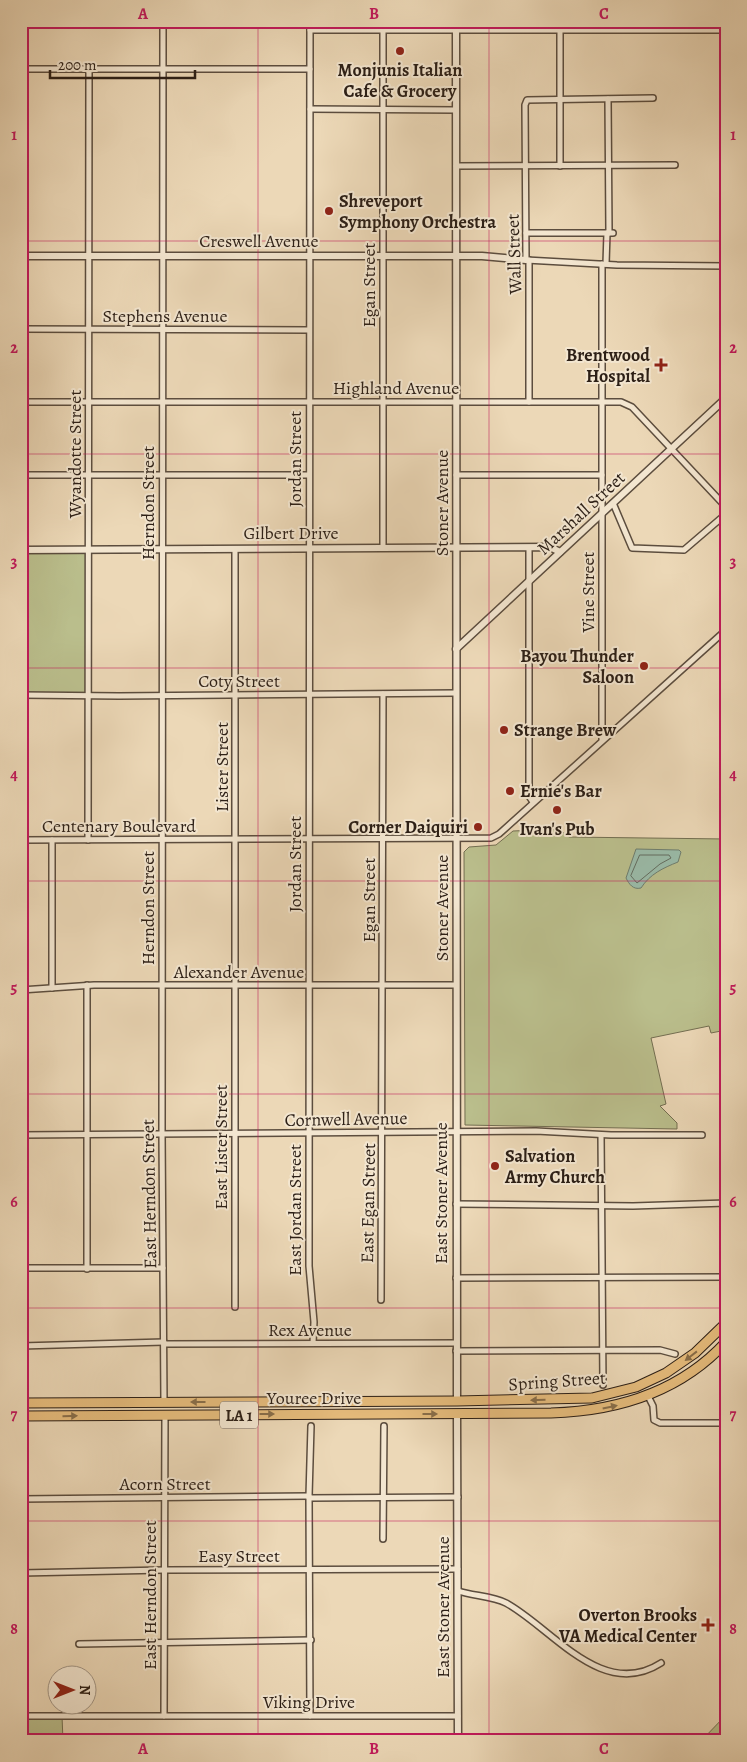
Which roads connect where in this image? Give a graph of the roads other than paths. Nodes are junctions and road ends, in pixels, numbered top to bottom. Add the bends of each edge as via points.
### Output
1 (163, 21) edge
2 (310, 21) edge
3 (383, 21) edge
4 (456, 21) edge
5 (310, 30) junction
6 (383, 30) junction
7 (456, 30) junction
8 (560, 30) junction
9 (726, 30) edge
10 (21, 69) edge
11 (89, 69) junction
12 (162, 69) junction
13 (310, 69) junction
14 (653, 98) dead end
15 (560, 99) junction
16 (608, 99) junction
17 (310, 109) junction
18 (383, 110) junction
19 (456, 110) junction
20 (675, 165) dead end
21 (456, 166) junction
22 (526, 166) junction
23 (560, 166) junction
24 (610, 166) junction
25 (526, 233) junction
26 (610, 233) junction
27 (21, 256) edge
28 (88, 256) junction
29 (162, 256) junction
30 (310, 256) junction
31 (383, 256) junction
32 (456, 256) junction
33 (527, 260) junction
34 (604, 264) junction
35 (726, 266) edge
36 (21, 329) edge
37 (88, 329) junction
38 (162, 330) junction
39 (309, 330) junction
40 (726, 398) edge
41 (21, 402) edge
42 (88, 402) junction
43 (162, 402) junction
44 (309, 402) junction
45 (382, 402) junction
46 (456, 402) junction
47 (529, 402) junction
48 (602, 402) junction
49 (671, 448) junction
50 (21, 475) edge
51 (89, 475) junction
52 (162, 475) junction
53 (309, 475) junction
54 (456, 475) junction
55 (602, 475) junction
56 (613, 503) junction
57 (726, 507) edge
58 (602, 513) junction
59 (726, 514) edge
60 (235, 548) junction
61 (309, 548) junction
62 (382, 548) junction
63 (456, 548) junction
64 (529, 548) junction
65 (89, 549) junction
66 (162, 549) junction
67 (21, 550) edge
68 (560, 552) junction
69 (529, 581) junction
70 (726, 632) edge
71 (456, 649) junction
72 (456, 693) junction
73 (309, 694) junction
74 (382, 694) junction
75 (21, 695) edge
76 (162, 695) junction
77 (235, 695) junction
78 (88, 696) junction
79 (602, 739) junction
80 (533, 802) junction
81 (21, 840) edge
82 (52, 840) junction
83 (88, 840) junction
84 (162, 840) junction
85 (235, 840) junction
86 (309, 840) junction
87 (382, 840) junction
88 (456, 840) junction
89 (87, 985) junction
90 (162, 985) junction
91 (235, 986) junction
92 (309, 986) junction
93 (382, 986) junction
94 (456, 986) junction
95 (52, 988) junction
96 (21, 990) edge
97 (382, 1132) junction
98 (456, 1132) junction
99 (235, 1133) junction
100 (309, 1133) junction
101 (88, 1134) junction
102 (162, 1134) junction
103 (21, 1135) edge
104 (601, 1135) junction
105 (702, 1135) dead end
106 (726, 1203) edge
107 (456, 1204) junction
108 (602, 1205) junction
109 (21, 1268) edge
110 (163, 1268) junction
111 (87, 1269) junction
112 (726, 1277) edge
113 (456, 1278) junction
114 (602, 1278) junction
115 (381, 1300) dead end
116 (235, 1308) dead end
117 (726, 1323) edge
118 (726, 1342) edge
119 (164, 1343) junction
120 (312, 1343) junction
121 (456, 1343) junction
122 (21, 1346) edge
123 (456, 1350) junction
124 (603, 1351) junction
125 (675, 1354) dead end
126 (603, 1384) dead end
127 (648, 1396) junction
128 (457, 1401) junction
129 (164, 1402) junction
130 (21, 1403) edge
131 (457, 1414) junction
132 (165, 1415) junction
133 (21, 1416) edge
134 (726, 1423) edge
135 (311, 1426) dead end
136 (384, 1426) dead end
137 (309, 1497) junction
138 (383, 1497) junction
139 (458, 1497) junction
140 (21, 1498) edge
141 (164, 1498) junction
142 (383, 1539) dead end
143 (164, 1570) junction
144 (310, 1570) junction
145 (458, 1570) junction
146 (21, 1573) edge
147 (458, 1591) junction
148 (311, 1640) junction
149 (164, 1642) junction
150 (79, 1644) dead end
151 (661, 1663) dead end
152 (21, 1716) edge
153 (162, 1716) junction
154 (310, 1716) junction
155 (458, 1716) junction
156 (458, 1741) edge

1 - 12 street, Herndon Street
2 - 5 street, Jordan Street
3 - 6 street, Egan Street
4 - 7 street, Stoner Avenue
5 - 6 street
5 - 13 street, Jordan Street
6 - 7 street
6 - 18 street, Egan Street
7 - 8 street
7 - 19 street, Stoner Avenue
8 - 9 street
8 - 15 street
10 - 11 street
11 - 12 street
11 - 28 street, Wyandotte Street
12 - 13 street
12 - 29 street, Herndon Street
13 - 17 street, Jordan Street
14 - 16 street
15 - 16 street
15 - 22 street, Wall Street via 529,99 525,105
15 - 23 street
16 - 24 street, Vine Street
17 - 18 street
17 - 30 street, Jordan Street
18 - 19 street
18 - 31 street, Egan Street
19 - 21 street, Stoner Avenue
20 - 24 street
21 - 22 street
21 - 32 street, Stoner Avenue
22 - 23 street
22 - 25 street, Wall Street
23 - 24 street
24 - 26 street, Vine Street
25 - 26 street
25 - 33 street, Wall Street
26 - 34 street, Vine Street
27 - 28 street, Creswell Avenue
28 - 29 street, Creswell Avenue
28 - 37 street, Wyandotte Street
29 - 30 street, Creswell Avenue
29 - 38 street, Herndon Street
30 - 31 street, Creswell Avenue
30 - 39 street, Jordan Street
31 - 32 street, Creswell Avenue
31 - 45 street, Egan Street
32 - 33 street, Creswell Avenue
32 - 46 street, Stoner Avenue
33 - 34 street, Creswell Avenue
33 - 47 street, Wall Street
34 - 35 street, Creswell Avenue
34 - 48 street, Vine Street
36 - 37 street, Stephens Avenue
37 - 38 street, Stephens Avenue
37 - 42 street, Wyandotte Street
38 - 39 street, Stephens Avenue
38 - 43 street, Herndon Street
39 - 44 street, Jordan Street
40 - 49 street, Marshall Street
41 - 42 street, Highland Avenue
42 - 43 street, Highland Avenue
42 - 51 street, Wyandotte Street
43 - 44 street, Highland Avenue
43 - 52 street, Herndon Street
44 - 45 street, Highland Avenue
44 - 53 street, Jordan Street
45 - 46 street, Highland Avenue
45 - 62 street, Egan Street
46 - 47 street, Highland Avenue
46 - 54 street, Stoner Avenue
47 - 48 street, Highland Avenue
48 - 49 street, Highland Avenue via 622,402 632,407
48 - 55 street, Vine Street
49 - 56 street, Marshall Street
49 - 57 street, Highland Avenue
50 - 51 street
51 - 52 street
51 - 65 street, Wyandotte Street
52 - 53 street
52 - 66 street, Herndon Street
53 - 61 street, Jordan Street
54 - 55 street
54 - 63 street, Stoner Avenue
55 - 58 street, Vine Street
56 - 58 street, Marshall Street
56 - 59 street via 632,548 684,550
58 - 68 street, Marshall Street
58 - 79 street, Vine Street
60 - 61 street, Gilbert Drive
60 - 66 street, Gilbert Drive
60 - 77 street, Lister Street
61 - 62 street, Gilbert Drive
61 - 73 street, Jordan Street
62 - 63 street, Gilbert Drive
63 - 64 street, Gilbert Drive
63 - 71 street, Stoner Avenue
64 - 68 street, Gilbert Drive via 550,547
64 - 69 street
65 - 66 street, Gilbert Drive
65 - 67 street, Gilbert Drive
65 - 78 street, Wyandotte Street
66 - 76 street, Herndon Street
68 - 69 street, Marshall Street
69 - 71 street, Marshall Street
69 - 80 street via 529,796
70 - 79 street, Centenary Boulevard
71 - 72 street, Stoner Avenue
72 - 74 street, Coty Street
72 - 88 street, Stoner Avenue
73 - 74 street, Coty Street
73 - 77 street, Coty Street
73 - 86 street, Jordan Street
74 - 87 street, Egan Street
75 - 78 street, Coty Street
76 - 77 street, Coty Street
76 - 78 street, Coty Street
76 - 84 street, Herndon Street
77 - 85 street, Lister Street
78 - 83 street, Wyandotte Street
79 - 80 street, Centenary Boulevard
80 - 88 street, Centenary Boulevard via 496,836 483,840
81 - 82 street, Centenary Boulevard
82 - 83 street, Centenary Boulevard
82 - 95 street
83 - 84 street, Centenary Boulevard
84 - 85 street, Centenary Boulevard
84 - 90 street, Herndon Street
85 - 86 street, Centenary Boulevard
85 - 91 street, Lister Street
86 - 87 street, Centenary Boulevard
86 - 92 street, Jordan Street
87 - 88 street, Centenary Boulevard
87 - 93 street, Egan Street
88 - 94 street, Stoner Avenue
89 - 90 street, Alexander Avenue
89 - 95 street, Alexander Avenue
89 - 101 street
90 - 91 street, Alexander Avenue
90 - 102 street, East Herndon Street
91 - 92 street, Alexander Avenue
91 - 99 street, East Lister Street
92 - 93 street, Alexander Avenue
92 - 100 street, East Jordan Street
93 - 94 street, Alexander Avenue
93 - 97 street, East Egan Street
94 - 98 street, East Stoner Avenue
95 - 96 street, Alexander Avenue
97 - 98 street, Cornwell Avenue
97 - 100 street, Cornwell Avenue
97 - 115 street, East Egan Street
98 - 104 street, Cornwell Avenue via 536,1131
98 - 107 street, East Stoner Avenue
99 - 100 street, Cornwell Avenue
99 - 102 street, Cornwell Avenue
99 - 116 street, East Lister Street
100 - 120 street, East Jordan Street
101 - 102 street, Cornwell Avenue
101 - 103 street, Cornwell Avenue
101 - 111 street
102 - 110 street, East Herndon Street
104 - 105 street, Cornwell Avenue
104 - 108 street
106 - 108 street
107 - 108 street
107 - 113 street, East Stoner Avenue
108 - 114 street
109 - 111 street
110 - 111 street
110 - 119 street, East Herndon Street
112 - 114 street
113 - 114 street
113 - 121 street, East Stoner Avenue
114 - 124 street
117 -> 128 main road, Spring Street / LA 1 via 681,1364 622,1392 574,1400
118 - 127 main road, Spring Street / LA 1 via 688,1374
119 - 120 street, Rex Avenue
119 - 122 street, Rex Avenue
119 - 129 street, East Herndon Street
120 - 121 street, Rex Avenue
121 - 123 street, East Stoner Avenue
123 - 124 street
123 - 128 street, East Stoner Avenue
124 - 125 street via 660,1350
124 - 126 street
131 -> 127 main road, Spring Street / LA 1 via 590,1411
127 - 134 street via 654,1420 660,1424
128 -> 129 main road, Youree Drive / LA 1
128 - 131 main road
129 - 130 main road, Youree Drive / LA 1
129 - 132 main road
132 -> 131 main road, Youree Drive / LA 1
131 - 139 street, East Stoner Avenue
133 -> 132 main road, Youree Drive / LA 1
132 - 141 street, East Herndon Street
135 - 137 street
136 - 138 street
137 - 138 street, Acorn Street
137 - 141 street, Acorn Street
137 - 144 street
138 - 139 street, Acorn Street
138 - 142 street
139 - 145 street, East Stoner Avenue
140 - 141 street, Acorn Street
141 - 143 street, East Herndon Street
143 - 144 street, Easy Street
143 - 146 street, Easy Street
143 - 149 street, East Herndon Street
144 - 145 street, Easy Street
144 - 148 street
145 - 147 street, East Stoner Avenue
147 - 151 street via 506,1603 585,1661 621,1673 638,1672
147 - 155 street, East Stoner Avenue
148 - 149 street
148 - 154 street
149 - 150 street
149 - 153 street, East Herndon Street
152 - 153 street, Viking Drive
153 - 154 street, Viking Drive
154 - 155 street, Viking Drive
155 - 156 street, East Stoner Avenue

